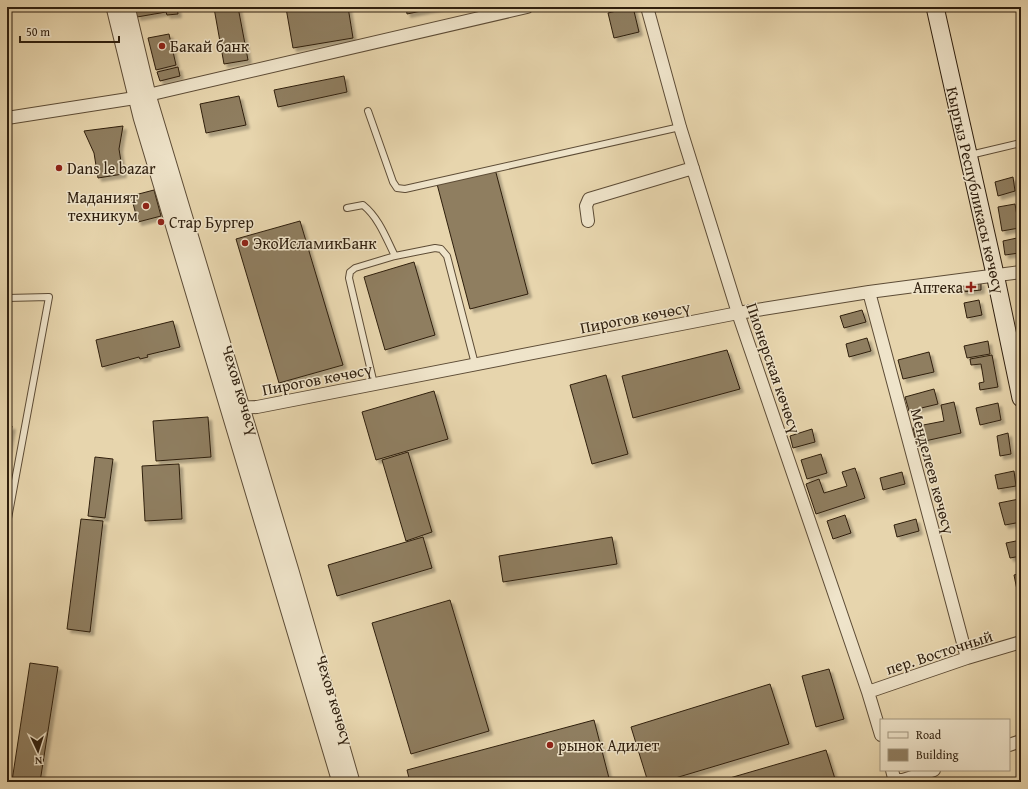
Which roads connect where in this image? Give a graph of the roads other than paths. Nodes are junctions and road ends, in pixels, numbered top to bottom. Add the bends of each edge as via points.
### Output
1 (114, 7) edge
2 (127, 7) edge
3 (527, 7) edge
4 (647, 7) edge
5 (935, 7) edge
6 (140, 90) junction
7 (368, 111) dead end
8 (7, 118) edge
9 (680, 127) junction
10 (1021, 144) edge
11 (968, 156) junction
12 (693, 168) junction
13 (347, 208) dead end
14 (588, 221) dead end
15 (395, 256) junction
16 (1021, 272) edge
17 (995, 274) junction
18 (869, 292) junction
19 (7, 298) edge
20 (738, 313) junction
21 (475, 364) junction
22 (374, 384) junction
23 (1021, 398) edge
24 (239, 410) junction
25 (9, 498) edge
26 (7, 524) edge
27 (1021, 642) edge
28 (967, 658) junction
29 (868, 692) junction
30 (880, 733) edge
31 (1021, 742) edge
32 (1010, 745) edge
33 (931, 771) edge
34 (893, 774) edge
35 (342, 780) edge

1 - 6 street, Чехов көчөсү
2 - 6 street, Чехов көчөсү
3 - 6 street
4 - 9 street, Пионерская көчөсү
5 - 11 main road, Кыргыз Республикасы көчөсү
6 - 8 street
6 - 24 street, Чехов көчөсү
7 - 9 lane via 393,182 397,188 405,189
9 - 12 street, Пионерская көчөсү
10 - 11 lane
11 - 17 main road, Кыргыз Республикасы көчөсү
12 - 14 street via 589,199 586,206
12 - 20 street, Пионерская көчөсү
13 - 15 lane via 363,205 371,212
15 - 21 lane via 435,248 447,256
15 - 22 lane via 355,268 350,272 349,278
16 - 17 street, Пирогов көчөсү
17 - 18 street, Пирогов көчөсү
17 - 23 main road, Кыргыз Республикасы көчөсү
18 - 20 street, Пирогов көчөсү
18 - 28 street, Менделеев көчөсү
19 - 25 lane via 49,297
20 - 21 street, Пирогов көчөсү
20 - 29 street, Пионерская көчөсү
21 - 22 street, Пирогов көчөсү
22 - 24 street, Пирогов көчөсү
24 - 35 street, Чехов көчөсү
25 - 26 lane
27 - 28 street, пер. Восточный
28 - 29 street, пер. Восточный
29 - 30 street, Пионерская көчөсү
31 - 32 street
33 - 34 street via 903,780

